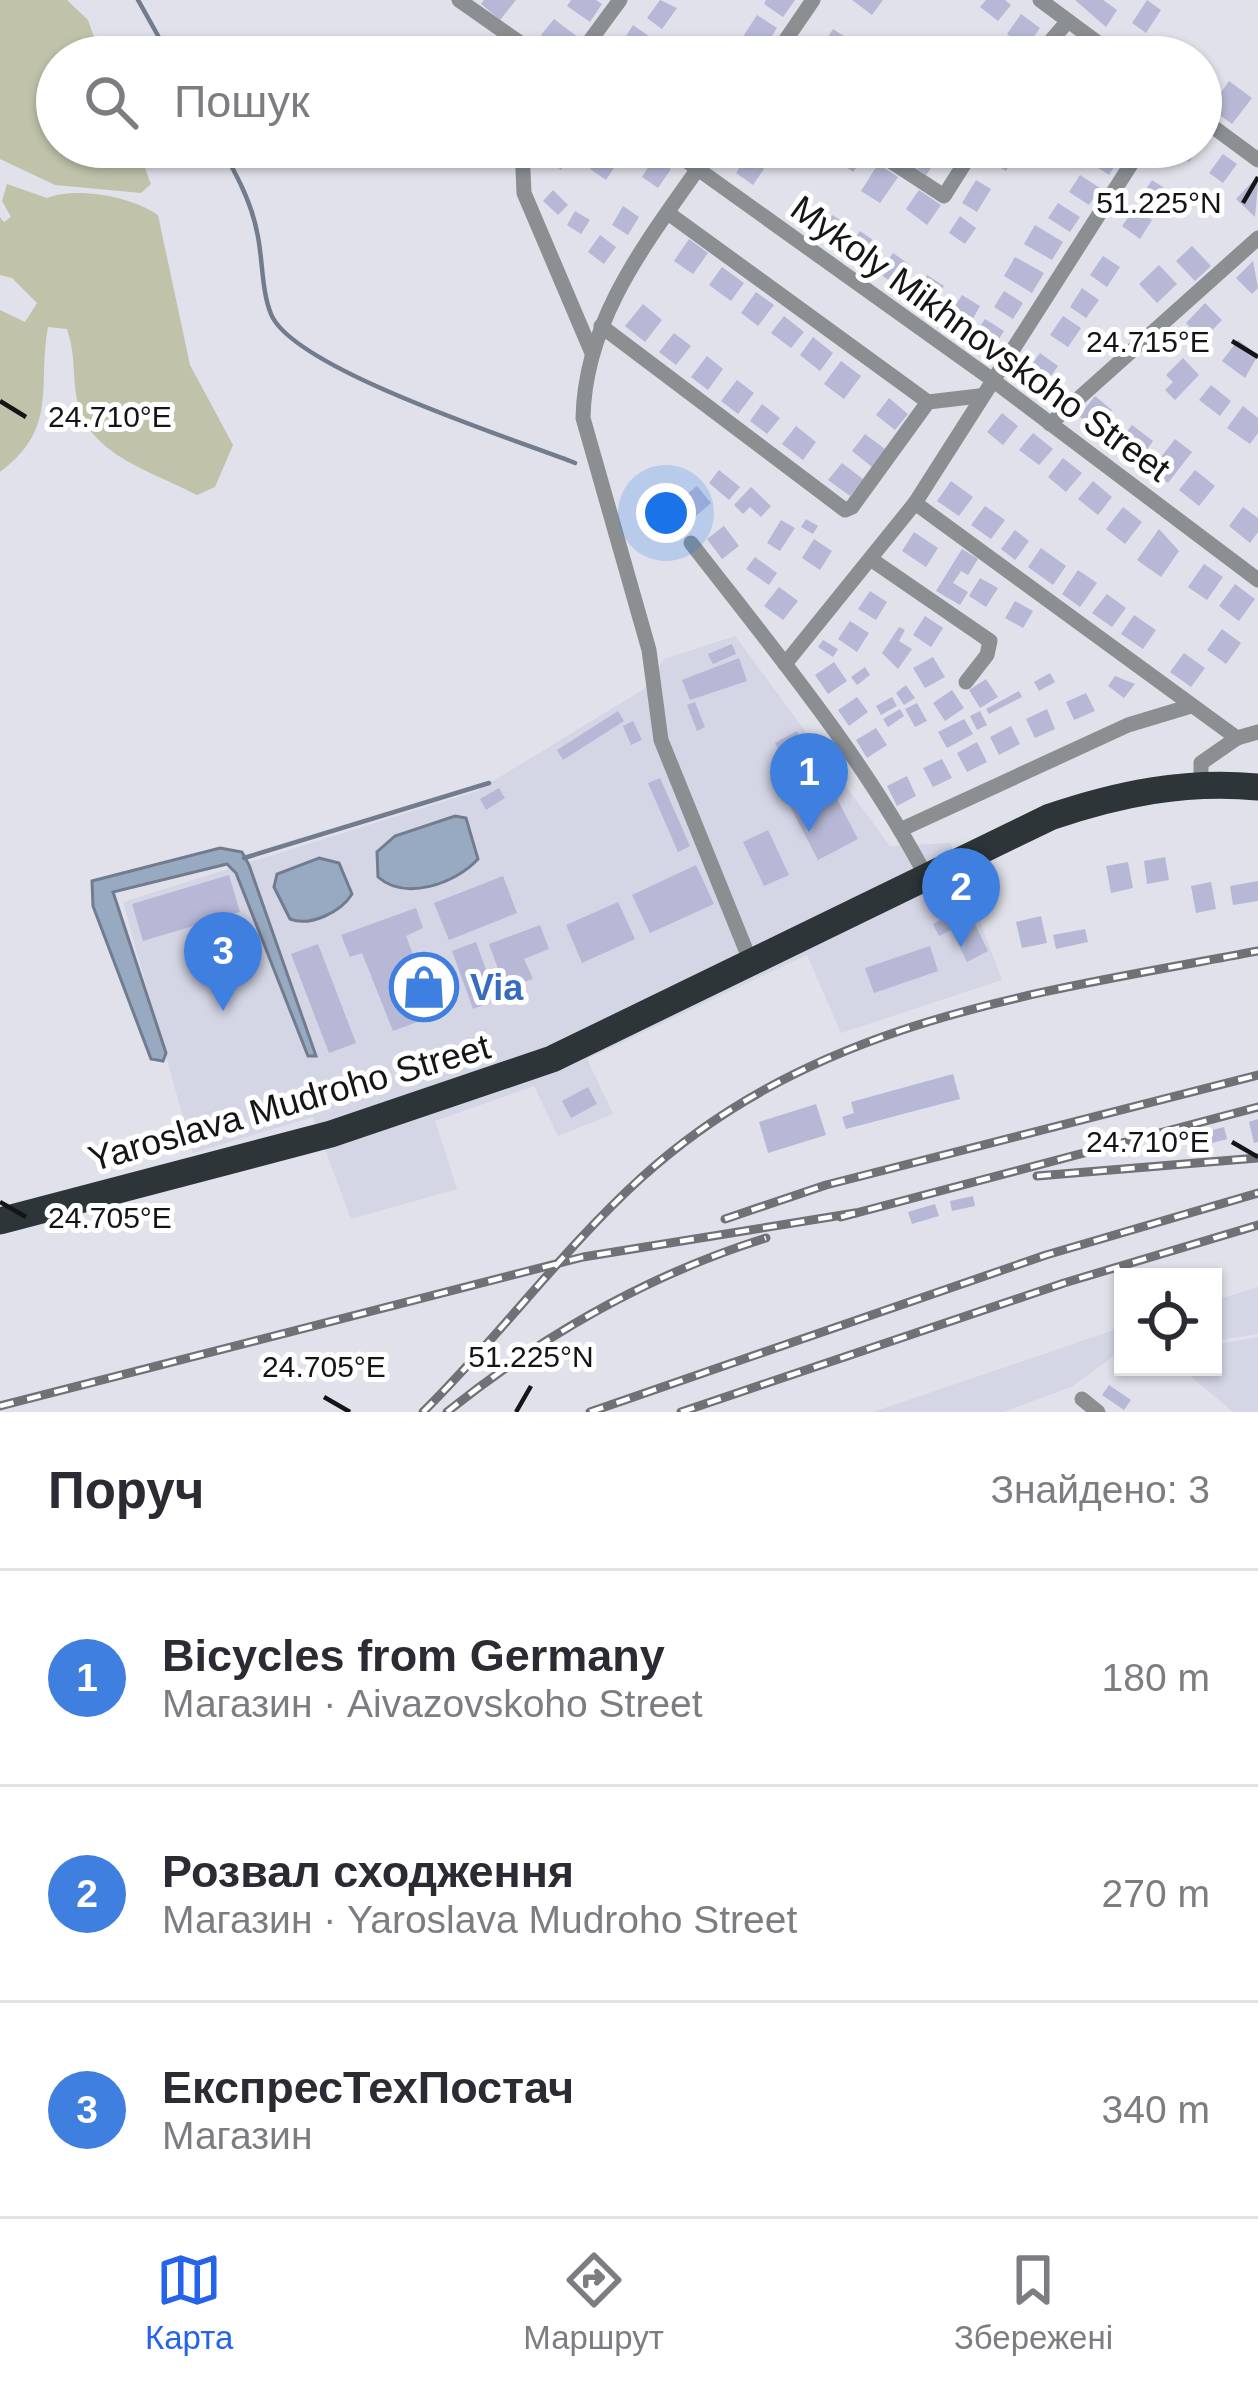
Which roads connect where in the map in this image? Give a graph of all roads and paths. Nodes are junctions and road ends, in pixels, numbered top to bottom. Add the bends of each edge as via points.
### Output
1 (459, 0) edge
2 (620, 0) edge
3 (813, 0) edge
4 (1040, 0) edge
5 (1068, 21) junction
6 (510, 36) edge
7 (593, 36) edge
8 (788, 36) edge
9 (1055, 36) edge
10 (1089, 36) edge
11 (1222, 133) edge
12 (1258, 160) edge
13 (523, 168) edge
14 (901, 168) edge
15 (962, 168) edge
16 (1128, 168) edge
17 (698, 169) joint
18 (668, 214) junction
19 (1258, 238) edge
20 (601, 326) junction
21 (592, 356) junction
22 (990, 378) junction
23 (979, 397) junction
24 (928, 402) junction
25 (1050, 424) junction
26 (915, 503) junction
27 (691, 543) dead end
28 (872, 560) junction
29 (1254, 570) edge
30 (785, 664) junction
31 (967, 682) dead end
32 (1191, 706) junction
33 (1258, 732) edge
34 (1237, 738) junction
35 (1201, 786) junction
36 (1258, 787) edge
37 (900, 830) junction
38 (927, 878) junction
39 (752, 965) junction
40 (0, 1221) edge
41 (1082, 1399) dead end
42 (1098, 1412) edge

1 - 6 street
2 - 7 street
3 - 8 street
4 - 5 street
5 - 9 street
5 - 10 street
11 - 12 street
13 - 21 street via 524,193
14 - 15 street via 944,196
16 - 22 street
17 - 18 street
17 - 22 street, Mykoly Mikhnovskoho Street
18 - 20 street
18 - 24 street
19 - 25 street
20 - 21 street
20 - 24 street via 845,510
21 - 39 street via 583,418 649,650 662,740
22 - 23 street
22 - 25 street, Mykoly Mikhnovskoho Street
23 - 24 street, Mykoly Mikhnovskoho Street
23 - 26 street
25 - 29 street, Mykoly Mikhnovskoho Street
26 - 28 street
26 - 32 street
27 - 30 street
28 - 30 street
28 - 31 street via 990,641
30 - 37 street
32 - 34 street
32 - 37 street via 1128,725
33 - 34 street
34 - 35 street via 1201,763
35 - 36 highway, Yaroslava Mudroho Street
35 - 38 highway, Yaroslava Mudroho Street via 1106,798
37 - 38 street
38 - 39 highway, Yaroslava Mudroho Street
39 - 40 highway, Yaroslava Mudroho Street via 494,1081 331,1134
41 - 42 street

